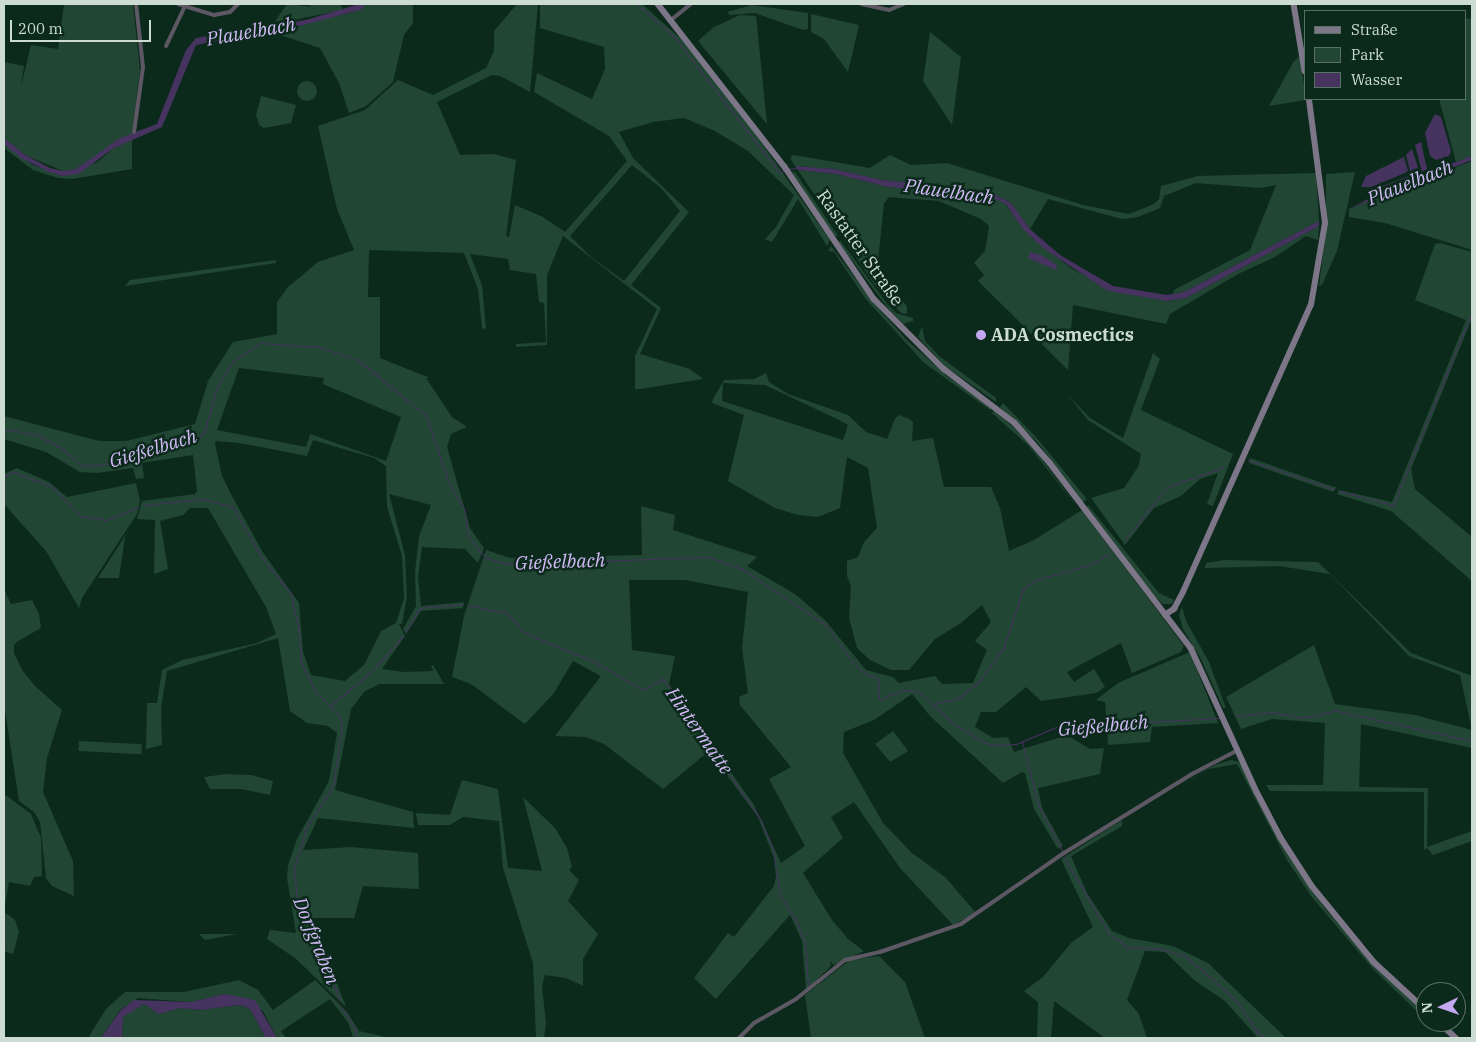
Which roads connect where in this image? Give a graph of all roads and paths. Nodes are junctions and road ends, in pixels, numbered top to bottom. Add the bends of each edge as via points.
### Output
1 (136, 4) edge
2 (178, 4) edge
3 (238, 4) edge
4 (658, 4) edge
5 (691, 4) edge
6 (861, 4) edge
7 (904, 4) edge
8 (1294, 4) edge
9 (185, 6) junction
10 (671, 20) junction
11 (166, 46) dead end
12 (1304, 65) edge
13 (1309, 100) edge
14 (134, 132) dead end
15 (1165, 615) junction
16 (1238, 750) junction
17 (1416, 1001) edge
18 (739, 1038) edge

1 - 14 street via 143,67
2 - 9 street
3 - 9 street via 230,12 214,15
4 - 10 main road, Rastatter Straße
5 - 10 street
6 - 7 street via 889,10
8 - 12 main road
9 - 11 street
10 - 15 main road, Rastatter Straße via 787,170 855,273 892,320 944,369 1015,423
13 - 15 main road via 1325,223 1311,304 1183,592 1174,610
15 - 16 main road, Rastatter Straße via 1191,648
16 - 17 main road, Rastatter Straße via 1281,838 1312,886 1374,962
16 - 18 street via 1192,774 1064,853 961,924 845,960 796,999 754,1023

